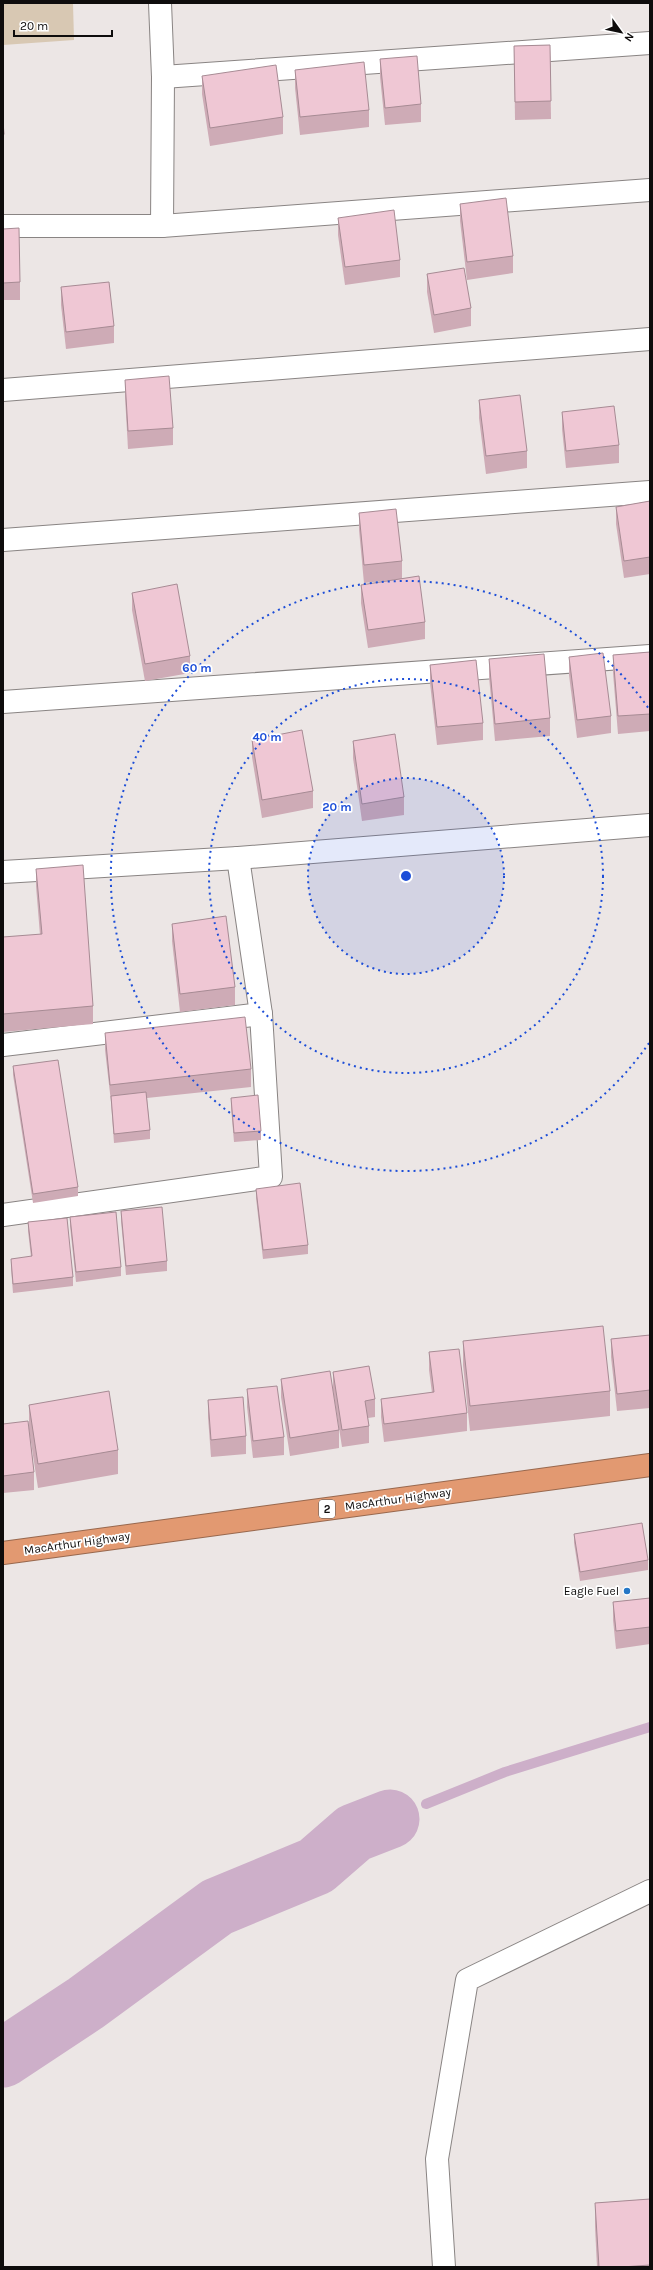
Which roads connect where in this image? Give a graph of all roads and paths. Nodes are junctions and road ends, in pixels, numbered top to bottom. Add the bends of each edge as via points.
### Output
1 (160, 3) edge
2 (650, 43) edge
3 (163, 77) junction
4 (650, 190) edge
5 (3, 226) edge
6 (162, 226) junction
7 (650, 339) edge
8 (3, 390) edge
9 (650, 492) edge
10 (3, 540) edge
11 (650, 656) edge
12 (3, 702) edge
13 (650, 825) edge
14 (238, 858) junction
15 (3, 872) edge
16 (261, 1014) junction
17 (3, 1045) edge
18 (3, 1215) edge
19 (650, 1465) edge
20 (3, 1553) edge
21 (650, 1891) edge
22 (444, 2267) edge

1 - 3 street
2 - 3 street
3 - 6 street
4 - 6 street
5 - 6 street
7 - 8 street
9 - 10 street
11 - 12 street
13 - 14 street
14 - 15 street
14 - 16 street
16 - 17 street
16 - 18 street via 271,1177
19 - 20 highway, MacArthur Highway / 2
21 - 22 street via 467,1980 437,2159

